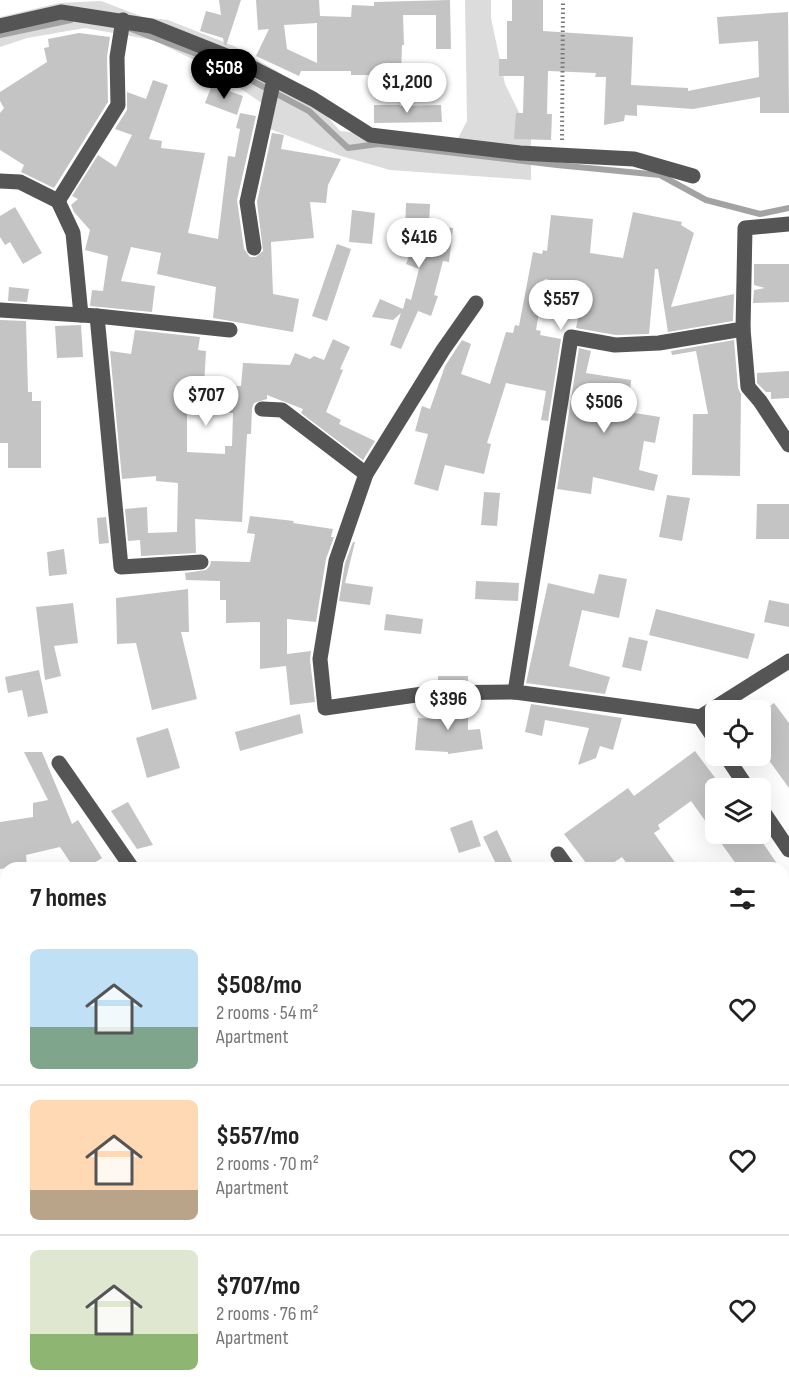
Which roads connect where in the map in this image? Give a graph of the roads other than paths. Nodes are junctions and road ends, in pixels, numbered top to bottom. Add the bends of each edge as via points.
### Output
1 (123, 20) junction
2 (0, 26) edge
3 (274, 79) junction
4 (693, 176) dead end
5 (0, 181) edge
6 (58, 201) junction
7 (789, 224) edge
8 (254, 248) dead end
9 (476, 303) dead end
10 (0, 310) edge
11 (81, 315) junction
12 (97, 316) junction
13 (743, 329) junction
14 (230, 330) dead end
15 (262, 409) dead end
16 (789, 445) edge
17 (366, 474) junction
18 (201, 562) dead end
19 (789, 661) edge
20 (515, 692) junction
21 (700, 717) junction
22 (705, 724) edge
23 (59, 762) dead end
24 (771, 823) edge
25 (789, 850) edge
26 (558, 854) dead end
27 (128, 862) edge
28 (564, 862) edge

1 - 2 street via 61,12
1 - 3 street via 151,26
1 - 6 street via 117,57 118,105
3 - 4 street via 370,135 520,153 634,159
3 - 8 street via 247,202
5 - 6 street via 20,182
6 - 11 street via 72,233
7 - 13 street via 745,228
9 - 17 street
10 - 11 street
11 - 12 street
12 - 14 street
12 - 18 street via 121,567
13 - 16 street via 748,387
13 - 20 street via 659,343 615,345 571,337
15 - 17 street via 282,410
17 - 20 street via 336,561 320,659 325,708 430,693
19 - 21 street
20 - 21 street
21 - 22 street
23 - 27 street
24 - 25 street
26 - 28 street

